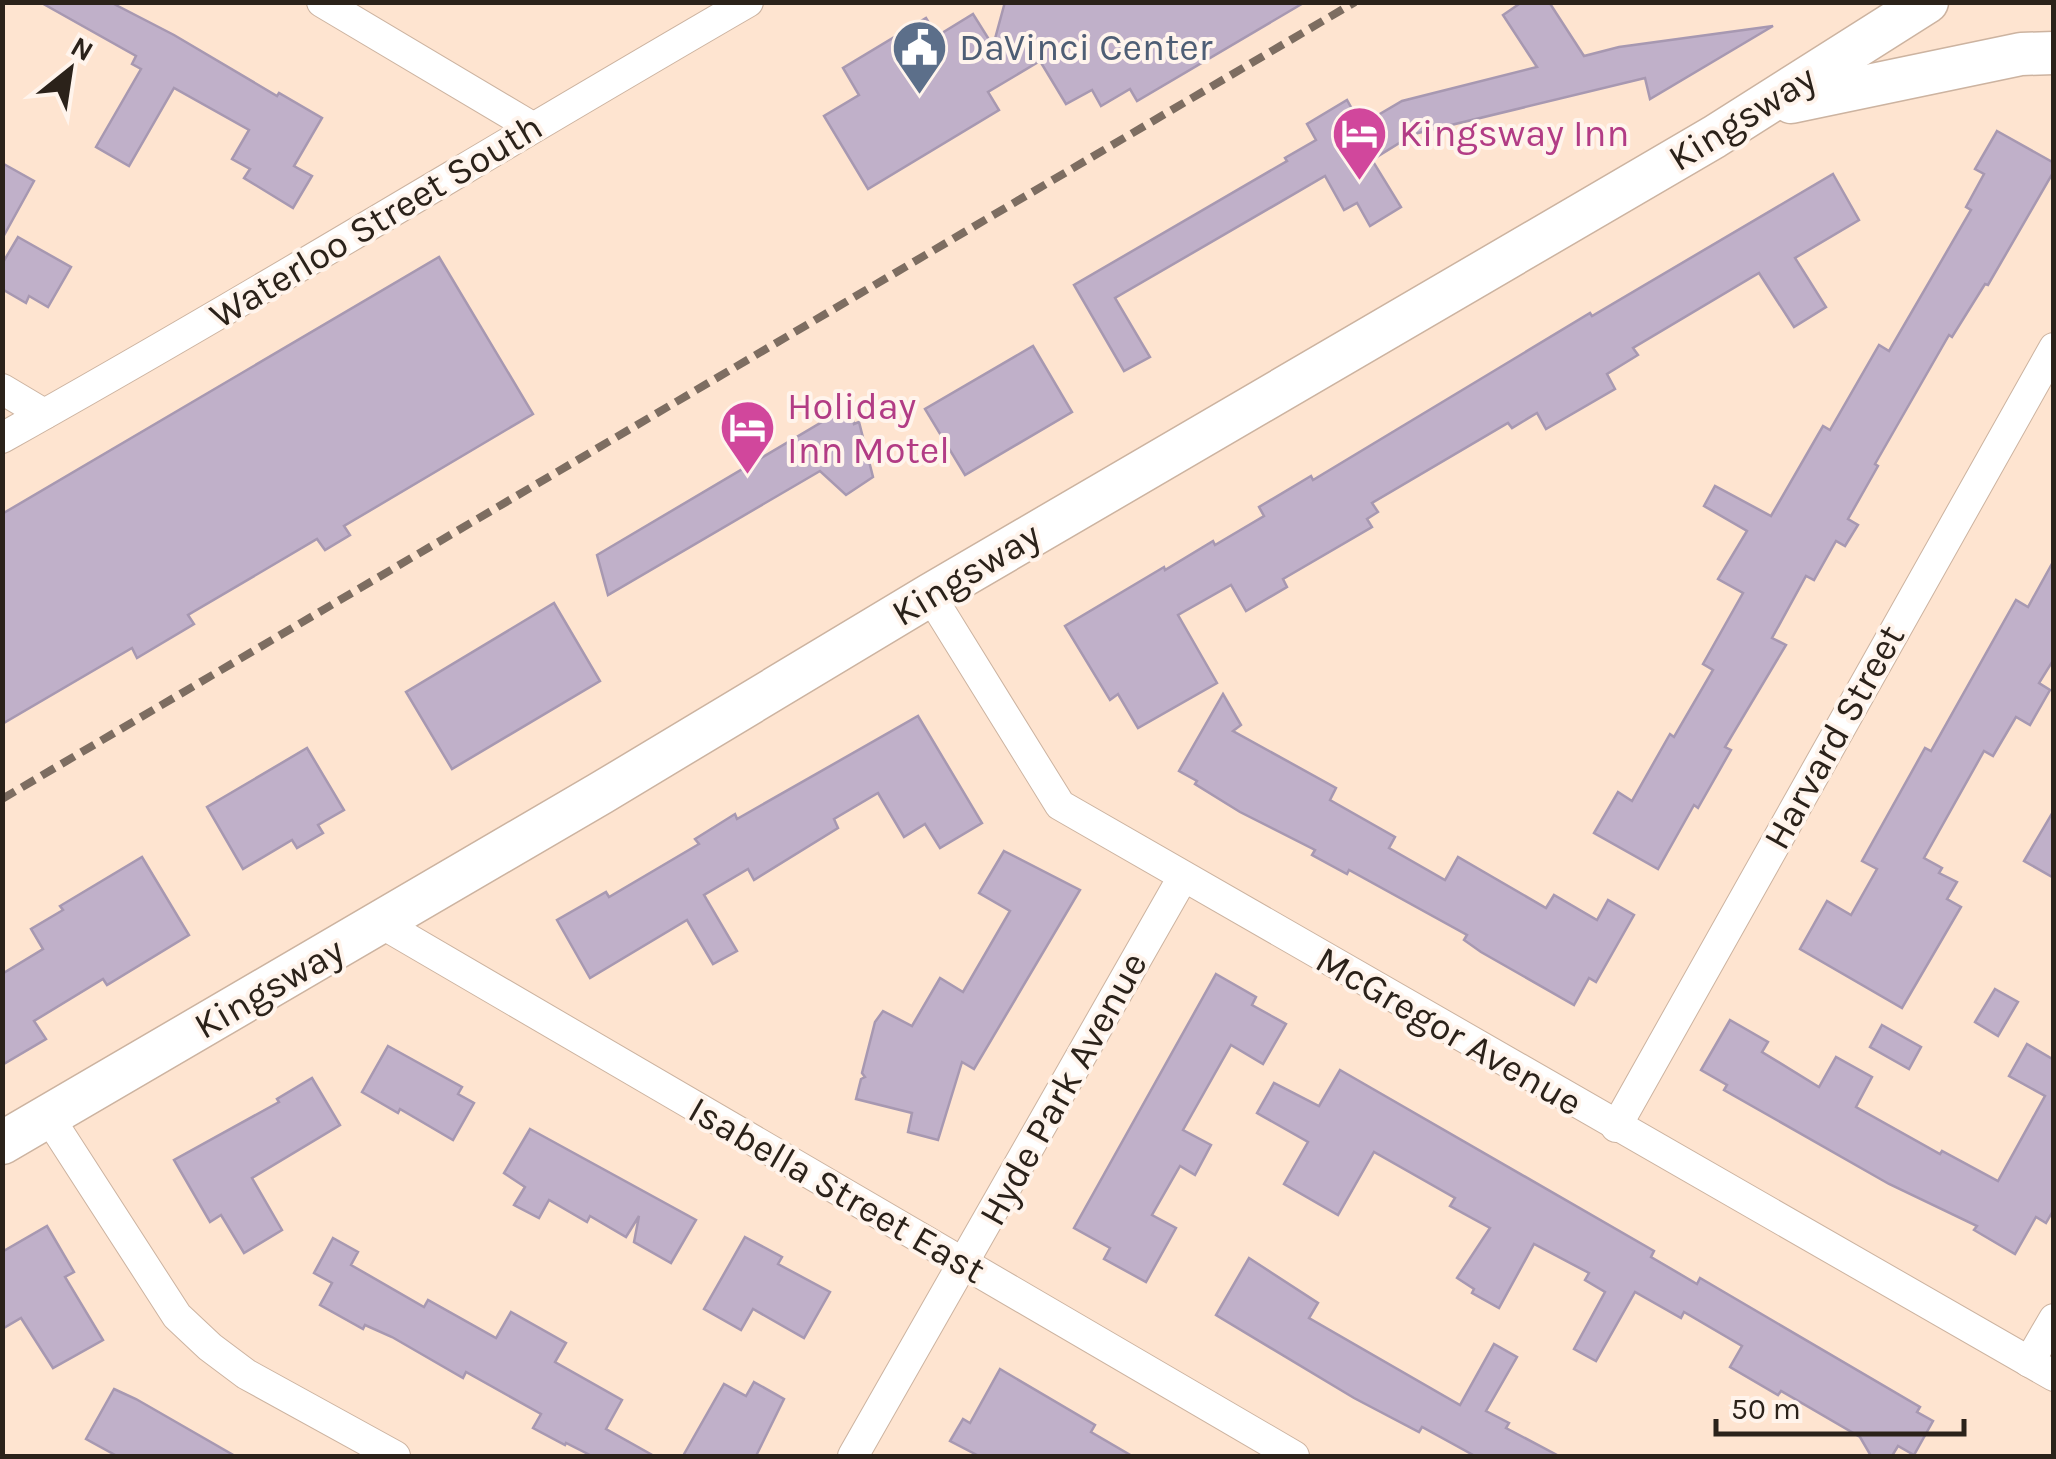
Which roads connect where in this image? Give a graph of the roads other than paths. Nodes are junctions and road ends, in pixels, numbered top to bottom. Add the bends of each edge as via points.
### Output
1 (322, 2) edge
2 (748, 2) edge
3 (1902, 2) edge
4 (1926, 2) edge
5 (2054, 53) edge
6 (1761, 108) junction
7 (532, 127) junction
8 (2054, 348) edge
9 (2, 388) edge
10 (44, 414) junction
11 (2, 438) edge
12 (930, 595) junction
13 (1182, 877) junction
14 (381, 923) junction
15 (48, 1116) junction
16 (1616, 1127) junction
17 (2, 1142) edge
18 (964, 1266) junction
19 (2054, 1320) edge
20 (2041, 1369) edge
21 (395, 1456) edge
22 (853, 1456) edge
23 (1294, 1456) edge

1 - 7 street
2 - 7 street, Waterloo Street South
3 - 6 main road
4 - 6 main road, Kingsway
5 - 6 main road
6 - 12 main road, Kingsway
7 - 10 street, Waterloo Street South
8 - 16 street, Harvard Street
9 - 10 street
10 - 11 street, Waterloo Street South
12 - 13 street, McGregor Avenue via 1060,805
12 - 14 main road, Kingsway
13 - 16 street, McGregor Avenue
13 - 18 street, Hyde Park Avenue
14 - 15 main road, Kingsway
14 - 18 street, Isabella Street East
15 - 17 main road, Kingsway
15 - 21 street via 178,1316 246,1374
16 - 20 street, McGregor Avenue
18 - 22 street, Hyde Park Avenue
18 - 23 street, Isabella Street East
19 - 20 street

